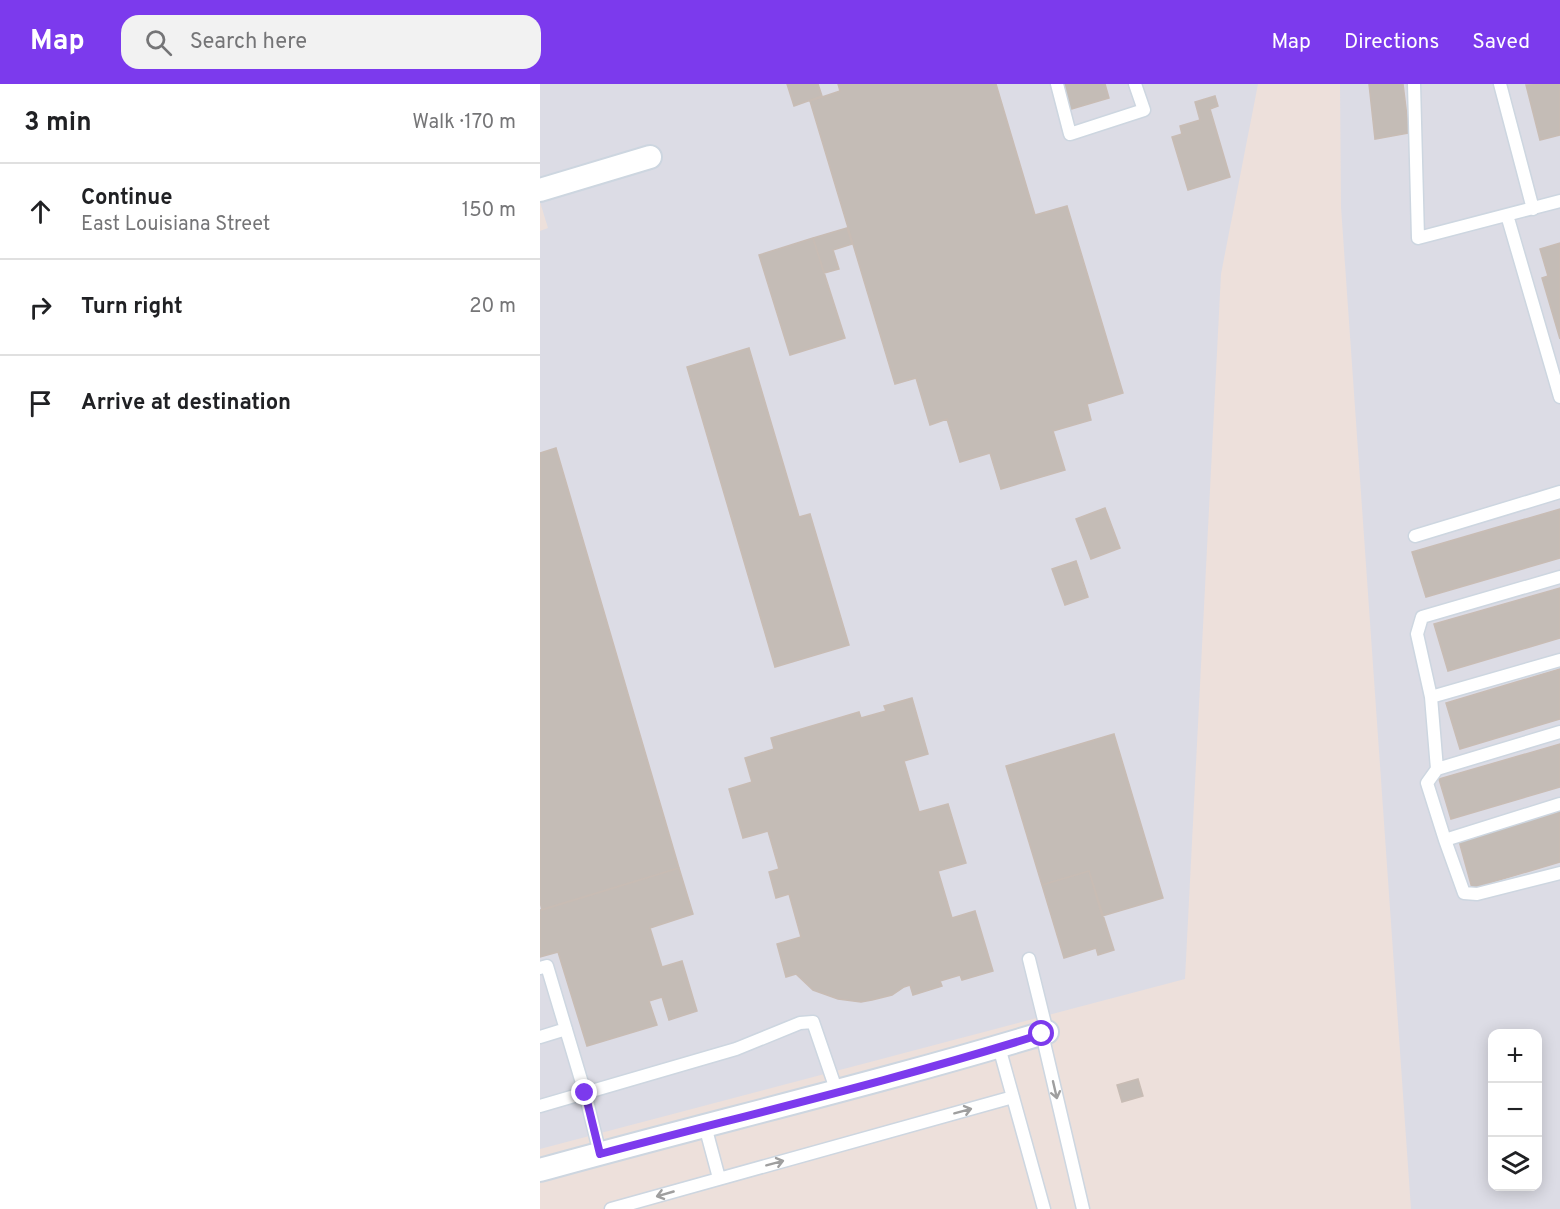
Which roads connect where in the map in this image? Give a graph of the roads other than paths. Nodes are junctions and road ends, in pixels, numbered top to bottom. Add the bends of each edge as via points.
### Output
1 (1057, 84) edge
2 (1135, 84) edge
3 (1414, 84) edge
4 (1500, 84) edge
5 (650, 157) dead end
6 (540, 190) edge
7 (1560, 201) edge
8 (1533, 209) junction
9 (1507, 216) junction
10 (1560, 397) edge
11 (1560, 492) edge
12 (1415, 536) dead end
13 (1560, 577) edge
14 (1560, 660) edge
15 (1431, 697) junction
16 (1560, 732) edge
17 (1437, 769) junction
18 (1560, 804) edge
19 (1445, 840) junction
20 (1560, 873) edge
21 (1029, 959) dead end
22 (540, 968) edge
23 (566, 1029) junction
24 (1044, 1033) junction
25 (540, 1037) edge
26 (999, 1047) junction
27 (837, 1092) junction
28 (585, 1093) junction
29 (1013, 1097) junction
30 (540, 1106) edge
31 (705, 1126) junction
32 (600, 1154) junction
33 (540, 1170) edge
34 (719, 1178) junction
35 (611, 1209) edge
36 (1044, 1209) edge
37 (1083, 1209) edge

1 - 2 lane via 1070,134 1144,110
3 - 9 lane via 1418,238
4 - 8 lane
5 - 6 street
7 - 8 lane
8 - 9 lane
9 - 10 lane
11 - 12 lane
13 - 15 lane via 1422,617 1417,634
14 - 15 lane
15 - 17 lane
16 - 17 lane
17 - 19 lane via 1427,783
18 - 19 lane
19 - 20 lane via 1464,893 1477,894
21 - 24 lane
22 - 23 lane via 547,966
23 - 25 lane
23 - 28 lane
24 - 26 street
24 -> 37 lane
26 - 27 street
26 - 29 lane
27 - 28 lane via 813,1022
27 - 31 street
28 - 30 lane
28 - 32 lane
34 -> 29 lane
29 - 36 lane
31 - 32 street
31 - 34 lane
32 - 33 street
34 -> 35 lane

